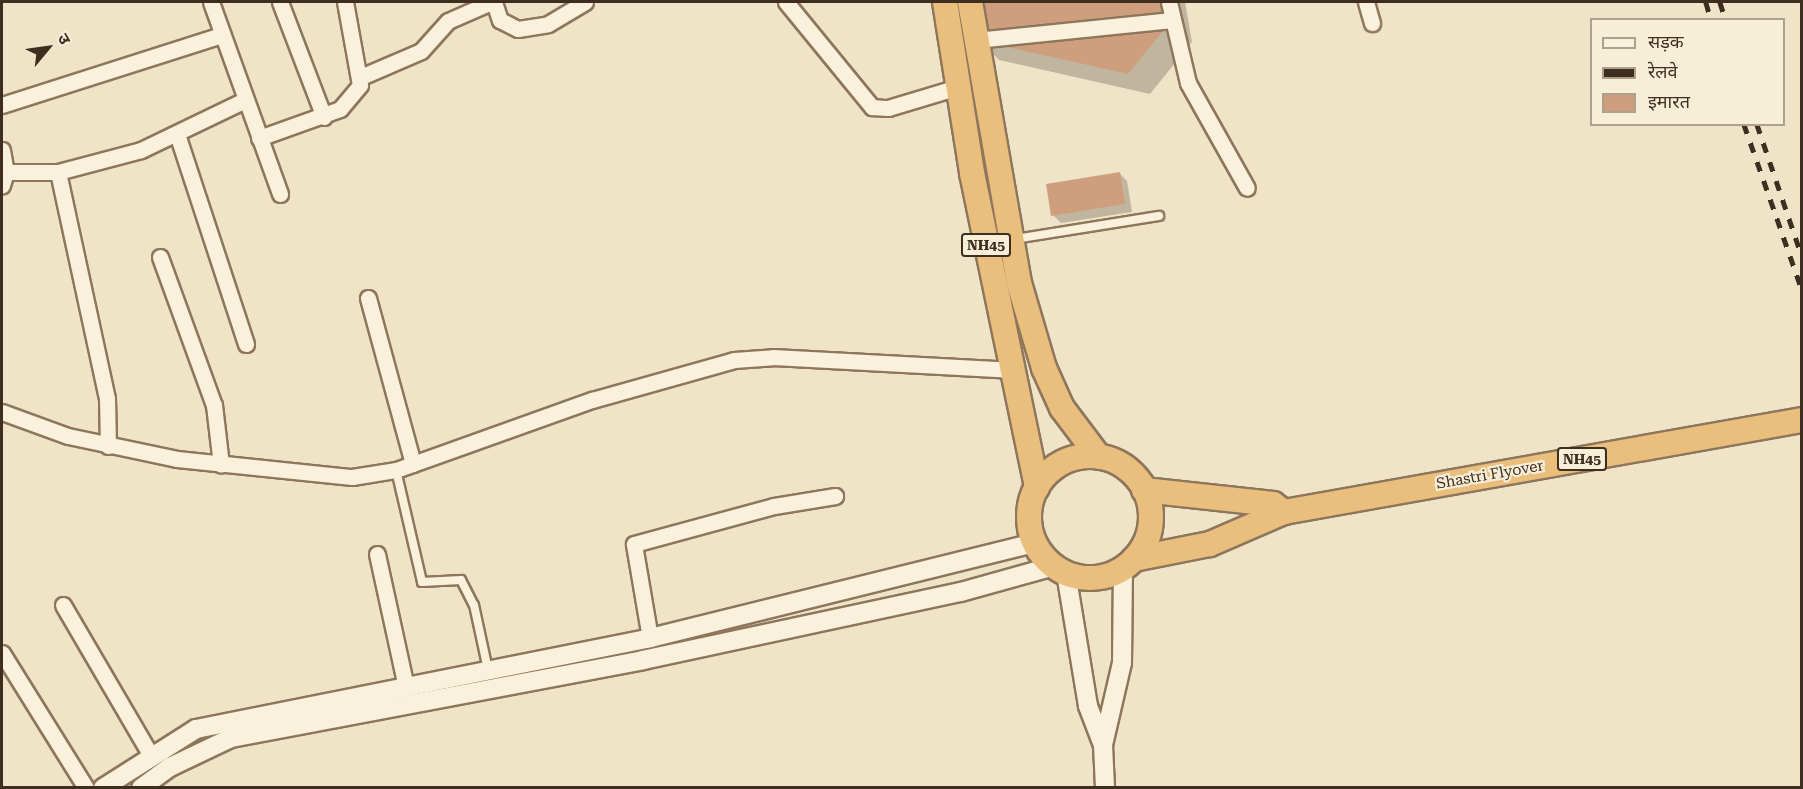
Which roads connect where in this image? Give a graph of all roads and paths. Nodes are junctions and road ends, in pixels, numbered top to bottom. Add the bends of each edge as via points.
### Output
1 (211, 2) edge
2 (280, 2) edge
3 (345, 2) edge
4 (493, 2) edge
5 (585, 2) edge
6 (786, 2) edge
7 (945, 2) edge
8 (970, 2) edge
9 (1168, 2) edge
10 (1366, 2) edge
11 (1172, 20) junction
12 (1372, 23) dead end
13 (222, 35) junction
14 (976, 39) junction
15 (363, 76) junction
16 (958, 87) junction
17 (244, 100) junction
18 (2, 105) edge
19 (324, 117) junction
20 (178, 137) junction
21 (259, 138) junction
22 (2, 150) edge
23 (58, 172) junction
24 (4, 179) edge
25 (1247, 188) dead end
26 (280, 194) dead end
27 (1159, 216) dead end
28 (1012, 239) junction
29 (160, 257) dead end
30 (368, 298) dead end
31 (246, 344) dead end
32 (1010, 370) junction
33 (2, 412) edge
34 (1802, 420) edge
35 (108, 446) junction
36 (1099, 457) junction
37 (413, 464) junction
38 (221, 465) junction
39 (396, 470) junction
40 (1037, 487) junction
41 (1144, 490) junction
42 (835, 496) dead end
43 (1284, 512) junction
44 (1035, 543) junction
45 (377, 554) dead end
46 (1128, 564) junction
47 (1060, 569) junction
48 (63, 605) dead end
49 (650, 638) junction
50 (2, 653) edge
51 (488, 670) junction
52 (406, 687) junction
53 (1103, 745) junction
54 (150, 754) junction
55 (86, 788) edge
56 (103, 788) edge
57 (141, 788) edge
58 (1106, 788) edge

1 - 13 street
2 - 19 street
3 - 15 street
4 - 5 street via 500,21 518,29 548,24
4 - 15 street via 448,21 421,51
6 - 16 street via 872,107 888,108
7 - 16 highway, NH45
8 - 14 highway, NH45
9 - 11 street
10 - 12 street
11 - 14 street
11 - 25 street via 1188,83
13 - 17 street
13 - 18 street
14 - 28 highway, NH45
15 - 19 street via 352,98
16 - 32 highway, NH45
17 - 20 street
17 - 21 street
19 - 21 street
20 - 23 street
20 - 31 street
21 - 26 street
22 - 24 street
23 - 24 street
23 - 35 street via 107,398
27 - 28 lane
28 - 36 highway, NH45 via 1044,368 1062,408
29 - 38 street via 214,405
30 - 37 street
32 - 37 street via 773,357 734,360 592,400
32 - 40 highway, NH45
33 - 35 street
34 - 43 highway, Shastri Flyover / NH45
35 - 38 street
36 - 40 highway via 1063,462
36 - 41 highway, NH45 via 1125,468
37 - 39 street
38 - 39 street via 352,477
39 - 51 lane via 422,582 461,580 474,604
40 - 44 highway, NH45 via 1029,515
41 - 43 highway, NH45 via 1273,504
41 - 46 highway via 1148,534
42 - 49 street via 774,506 634,544
43 - 46 highway, NH45 via 1210,544
44 - 47 highway, NH45
44 - 49 street
45 - 52 street
46 - 47 highway, NH45 via 1095,578
46 - 53 street via 1122,663
47 - 53 street via 1088,706
47 - 57 street via 643,660 231,738 170,767
48 - 54 street
49 - 51 street
50 - 55 street
51 - 52 street
52 - 54 street via 196,729
53 - 58 street
54 - 56 street

